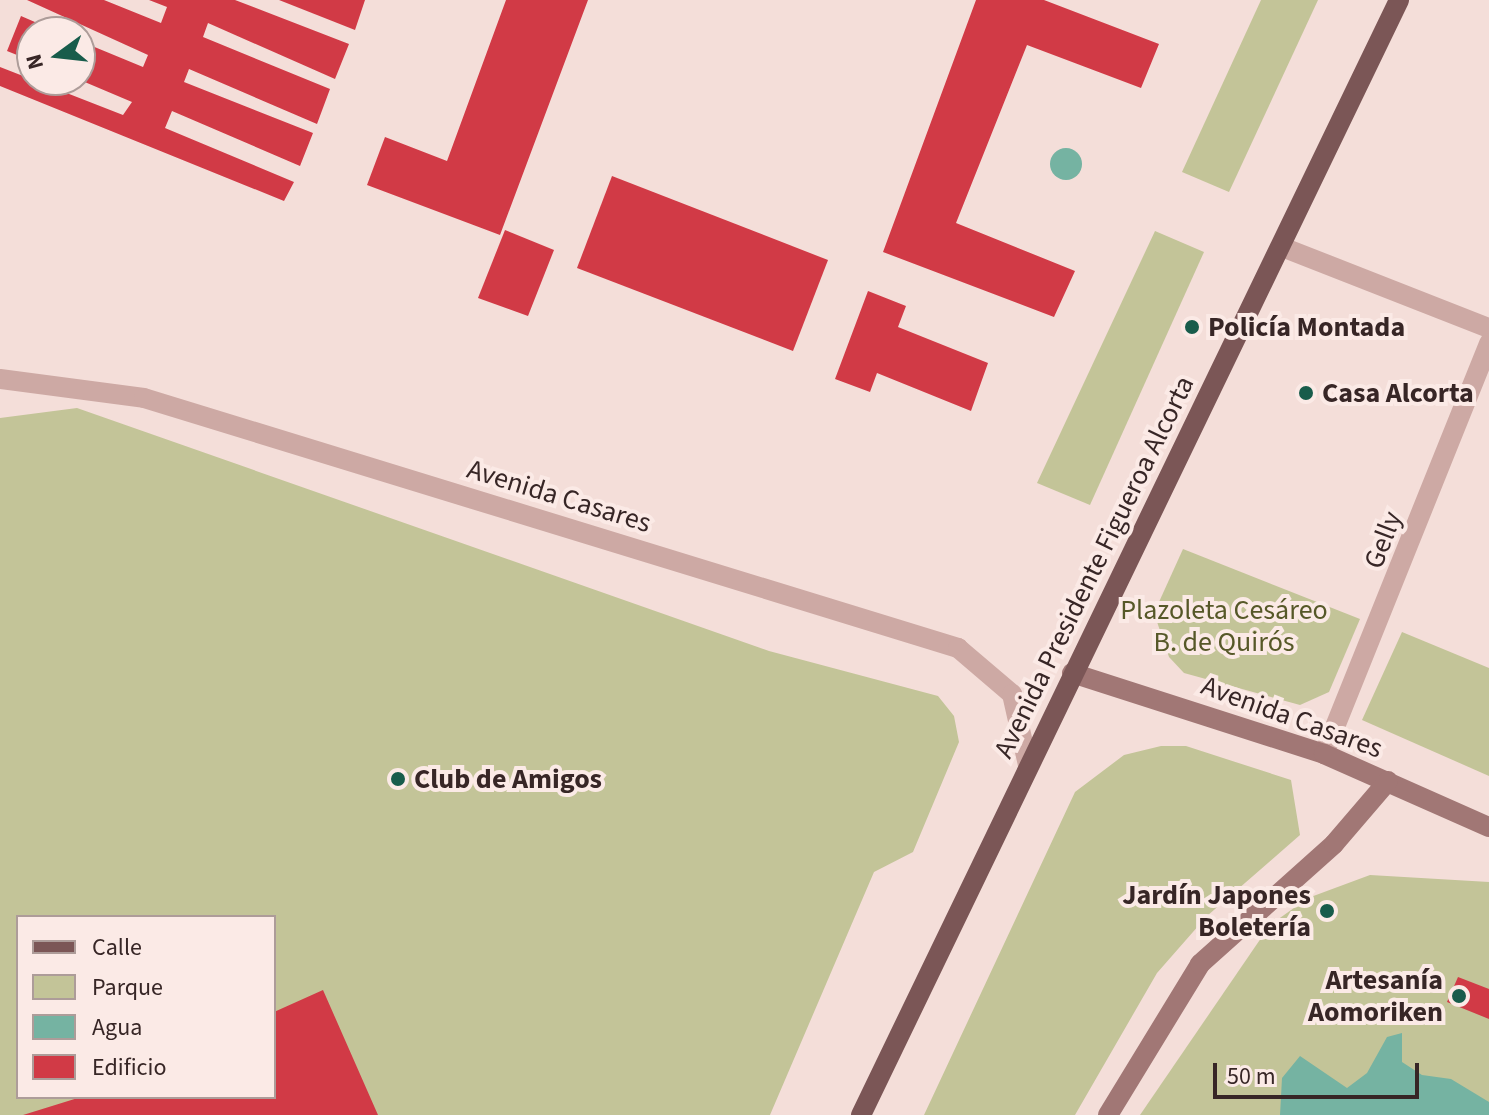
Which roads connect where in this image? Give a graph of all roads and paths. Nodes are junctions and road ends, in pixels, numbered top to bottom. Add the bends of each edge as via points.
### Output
1 (1396, 2) edge
2 (1282, 247) junction
3 (1489, 328) edge
4 (1489, 343) edge
5 (0, 379) edge
6 (1072, 673) junction
7 (1324, 754) junction
8 (1028, 765) junction
9 (1388, 781) junction
10 (1489, 827) edge
11 (861, 1115) edge
12 (1108, 1115) edge

1 - 2 main road, Avenida Presidente Figueroa Alcorta
2 - 3 street
2 - 6 main road, Avenida Presidente Figueroa Alcorta
4 - 7 street, Gelly
5 - 8 street, Avenida Casares via 144,398 958,648 1012,694
6 - 7 main road, Avenida Casares
6 - 8 main road, Avenida Presidente Figueroa Alcorta
7 - 9 main road, Avenida Casares
8 - 11 main road, Avenida Presidente Figueroa Alcorta
9 - 10 main road, Avenida Casares
9 - 12 main road via 1334,844 1200,964

